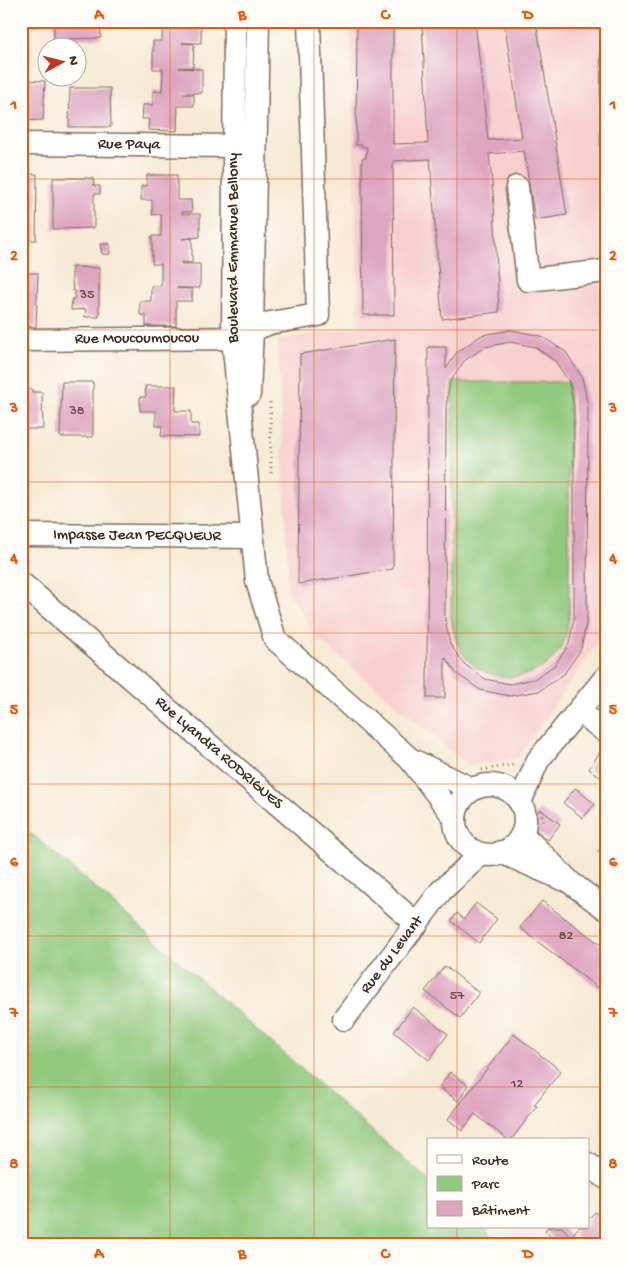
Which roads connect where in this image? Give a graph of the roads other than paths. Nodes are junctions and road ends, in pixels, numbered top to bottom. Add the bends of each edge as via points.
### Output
1 (235, 21) edge
2 (258, 21) edge
3 (309, 21) edge
4 (21, 144) edge
5 (235, 146) junction
6 (517, 187) dead end
7 (606, 271) edge
8 (246, 336) junction
9 (21, 340) edge
10 (21, 535) edge
11 (252, 537) junction
12 (21, 583) edge
13 (606, 677) edge
14 (579, 710) junction
15 (606, 732) edge
16 (410, 759) junction
17 (538, 760) junction
18 (477, 780) junction
19 (497, 786) junction
20 (530, 805) junction
21 (457, 828) junction
22 (522, 834) junction
23 (491, 853) junction
24 (571, 883) junction
25 (441, 891) junction
26 (606, 909) edge
27 (417, 924) junction
28 (344, 1019) dead end
29 (590, 1166) edge
30 (606, 1178) edge

1 - 5 street, Boulevard Emmanuel Bellony
2 - 8 street, Boulevard Emmanuel Bellony
3 - 8 street, Rue Moucoumoucou via 318,315 270,323
4 - 5 street, Rue Paya
5 - 8 street, Boulevard Emmanuel Bellony
6 - 7 street via 528,280
8 - 9 street, Rue Moucoumoucou
8 - 11 street, Boulevard Emmanuel Bellony via 245,475
10 - 11 street, Impasse Jean PECQUEUR
11 - 16 street, Boulevard Emmanuel Bellony via 257,581 275,639
12 - 27 street, Rue Lyandra RODRIGUES
13 - 14 street
14 - 15 street
14 - 17 street
16 - 18 street, Boulevard Emmanuel Bellony
16 - 21 street, Boulevard Emmanuel Bellony
17 - 19 street
17 - 20 street
18 - 19 street
18 - 21 street via 456,811
19 - 20 street via 511,791
20 - 22 street via 524,815
21 - 23 street via 469,847
21 - 25 street, Rue du Levant
22 - 23 street via 508,850
22 - 24 street
23 - 24 street
23 - 25 street, Rue du Levant
24 - 26 street
25 - 27 street, Rue du Levant
27 - 28 street, Rue du Levant
29 - 30 street

